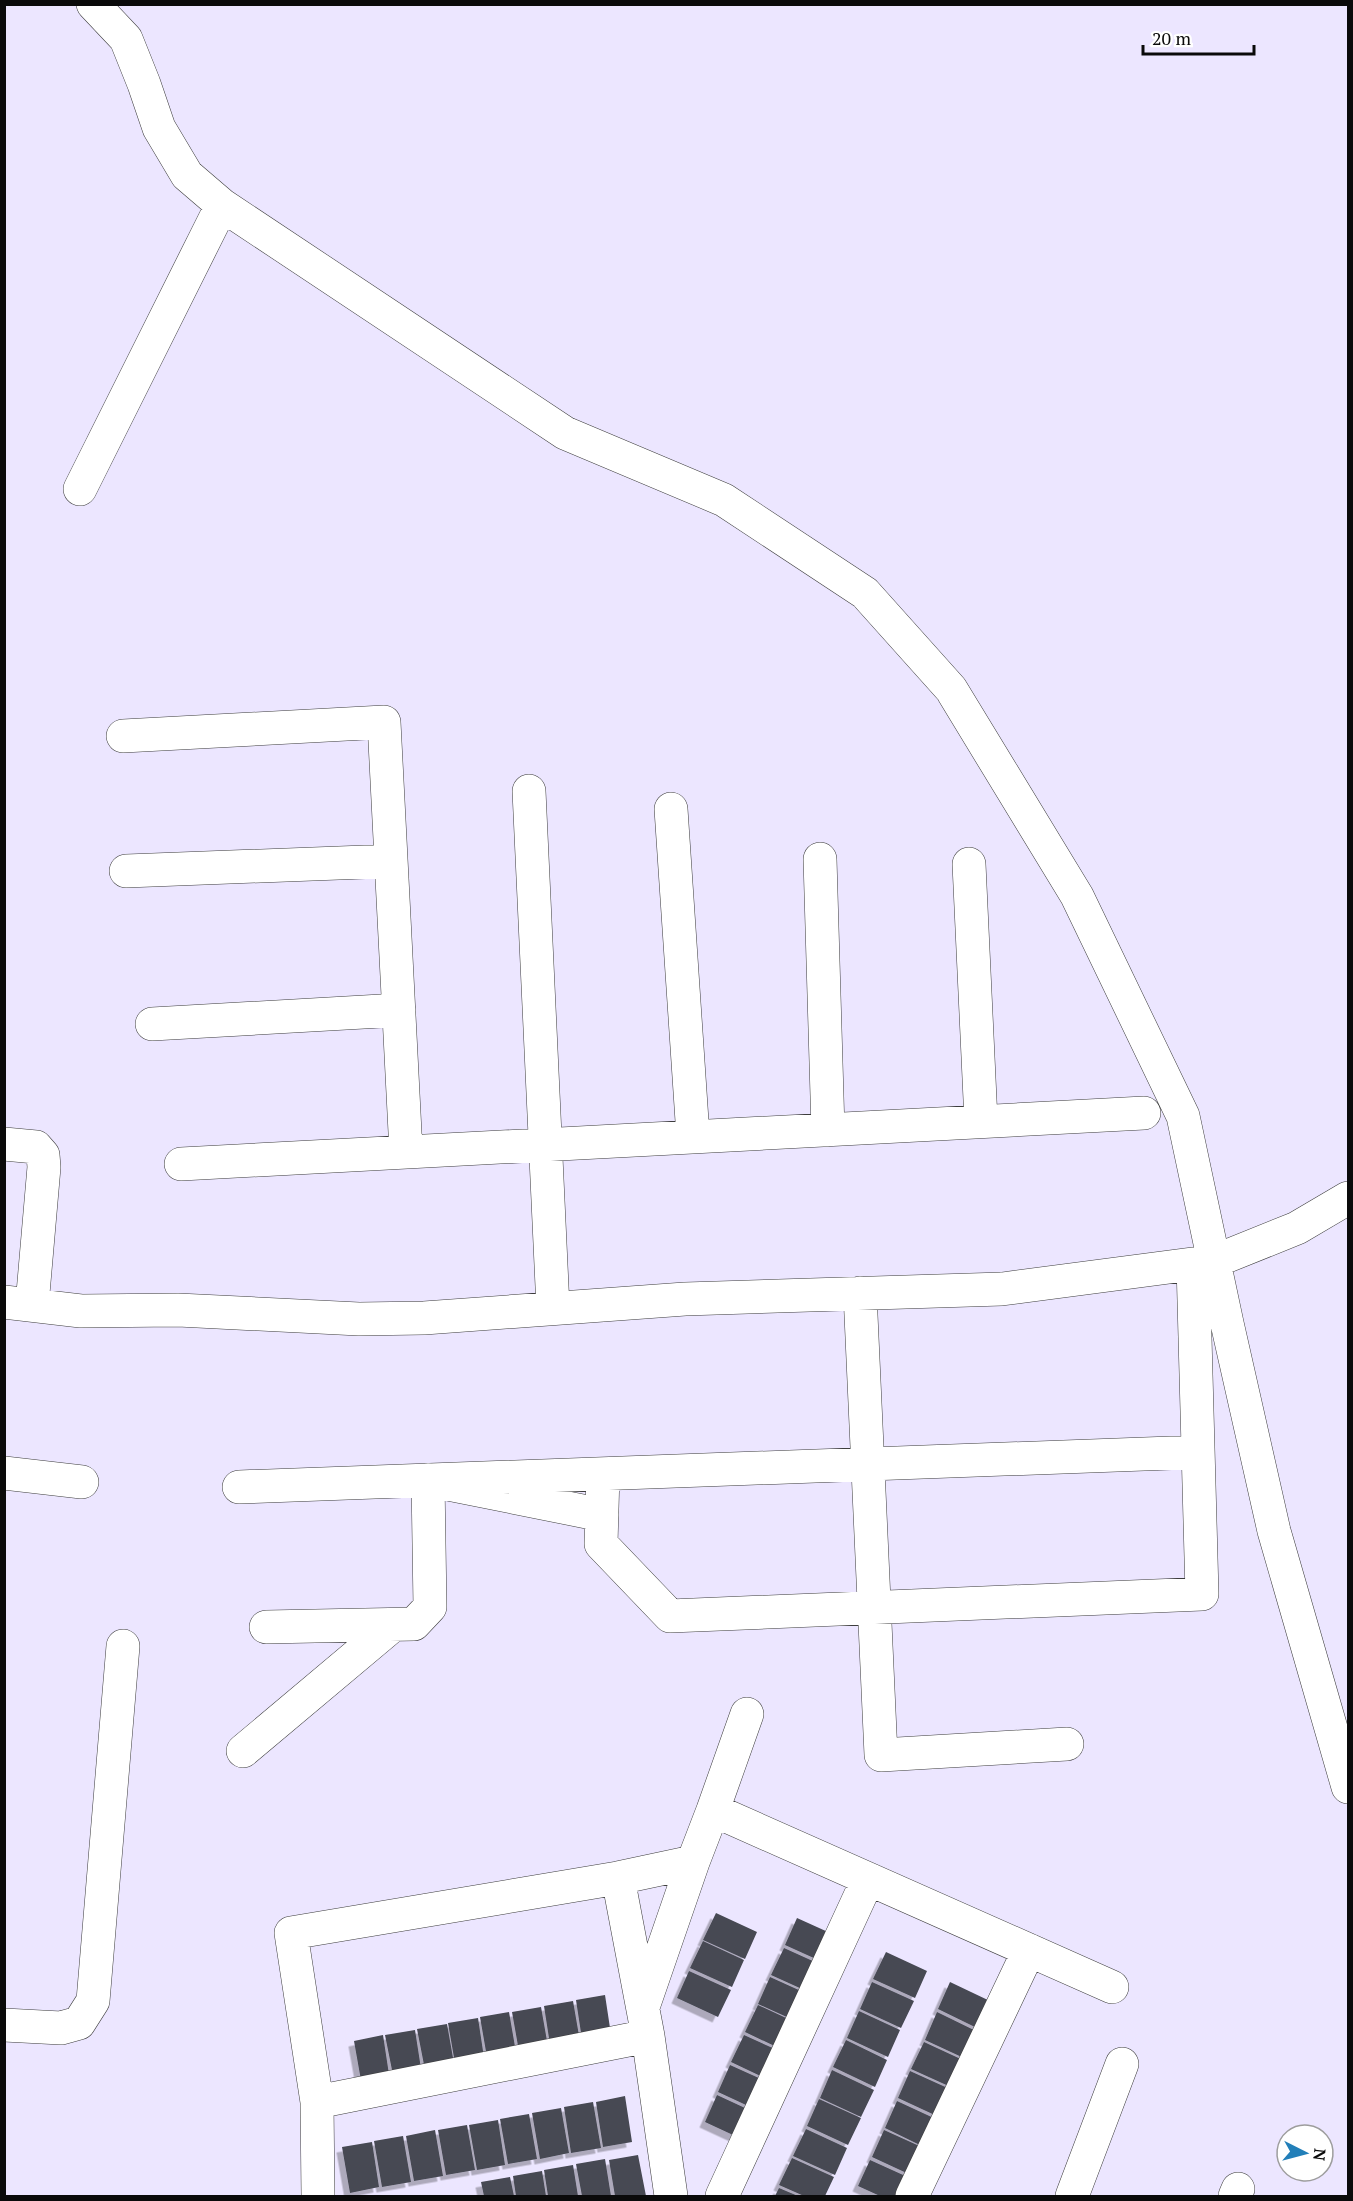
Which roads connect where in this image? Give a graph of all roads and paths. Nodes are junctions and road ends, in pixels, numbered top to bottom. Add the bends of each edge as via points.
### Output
1 (93, 4) edge
2 (222, 205) junction
3 (80, 489) dead end
4 (123, 736) dead end
5 (528, 790) dead end
6 (671, 809) dead end
7 (820, 859) dead end
8 (391, 861) junction
9 (969, 864) dead end
10 (126, 871) dead end
11 (399, 1010) junction
12 (152, 1024) dead end
13 (1144, 1113) dead end
14 (981, 1121) junction
15 (828, 1130) junction
16 (693, 1136) junction
17 (4, 1144) edge
18 (544, 1144) junction
19 (406, 1152) junction
20 (181, 1164) dead end
21 (1348, 1198) edge
22 (1204, 1262) junction
23 (860, 1293) junction
24 (18, 1304) edge
25 (553, 1308) junction
26 (1198, 1452) junction
27 (867, 1464) junction
28 (4, 1473) edge
29 (603, 1474) junction
30 (428, 1480) junction
31 (82, 1482) dead end
32 (239, 1487) dead end
33 (602, 1515) junction
34 (875, 1607) junction
35 (393, 1625) junction
36 (266, 1627) dead end
37 (123, 1647) dead end
38 (747, 1714) dead end
39 (1067, 1744) dead end
40 (243, 1751) dead end
41 (1348, 1787) edge
42 (713, 1810) junction
43 (693, 1862) junction
44 (618, 1878) junction
45 (868, 1879) junction
46 (1029, 1950) junction
47 (1112, 1987) dead end
48 (646, 2022) junction
49 (4, 2025) edge
50 (1122, 2064) dead end
51 (317, 2102) junction
52 (318, 2196) edge
53 (671, 2196) edge
54 (722, 2196) edge
55 (912, 2196) edge
56 (1072, 2196) edge

1 - 2 street via 126,39 159,128 187,175
2 - 3 street
2 - 22 street via 566,433 724,500 865,593 951,690 1077,896 1183,1116
4 - 8 street via 384,722
5 - 18 street
6 - 16 street
7 - 15 street
8 - 10 street
8 - 11 street
9 - 14 street
11 - 12 street
11 - 19 street
13 - 14 street
14 - 15 street
15 - 16 street
16 - 18 street
17 - 24 street via 36,1147 43,1155
18 - 19 street
18 - 25 street
19 - 20 street
21 - 22 street via 1297,1228
22 - 23 street via 1002,1289
22 - 26 street
22 - 41 street via 1227,1323 1274,1531
23 - 25 street
23 - 27 street
24 - 25 street via 81,1311 178,1310 359,1319
26 - 27 street
26 - 34 street via 1202,1594
27 - 29 street
27 - 34 street
28 - 31 street
29 - 30 street
29 - 33 street
30 - 32 street
30 - 33 street
30 - 35 street via 430,1607 414,1624
33 - 34 street via 601,1544 670,1616
34 - 39 street via 881,1755
35 - 36 street
35 - 40 street
37 - 49 street via 93,2001 79,2023 61,2028
38 - 42 street
42 - 43 street
42 - 45 street
43 - 44 street
43 - 48 street
44 - 48 street
44 - 51 street via 291,1933
45 - 46 street
45 - 54 street
46 - 47 street
46 - 55 street
48 - 51 street
48 - 53 street
50 - 56 street
51 - 52 street

